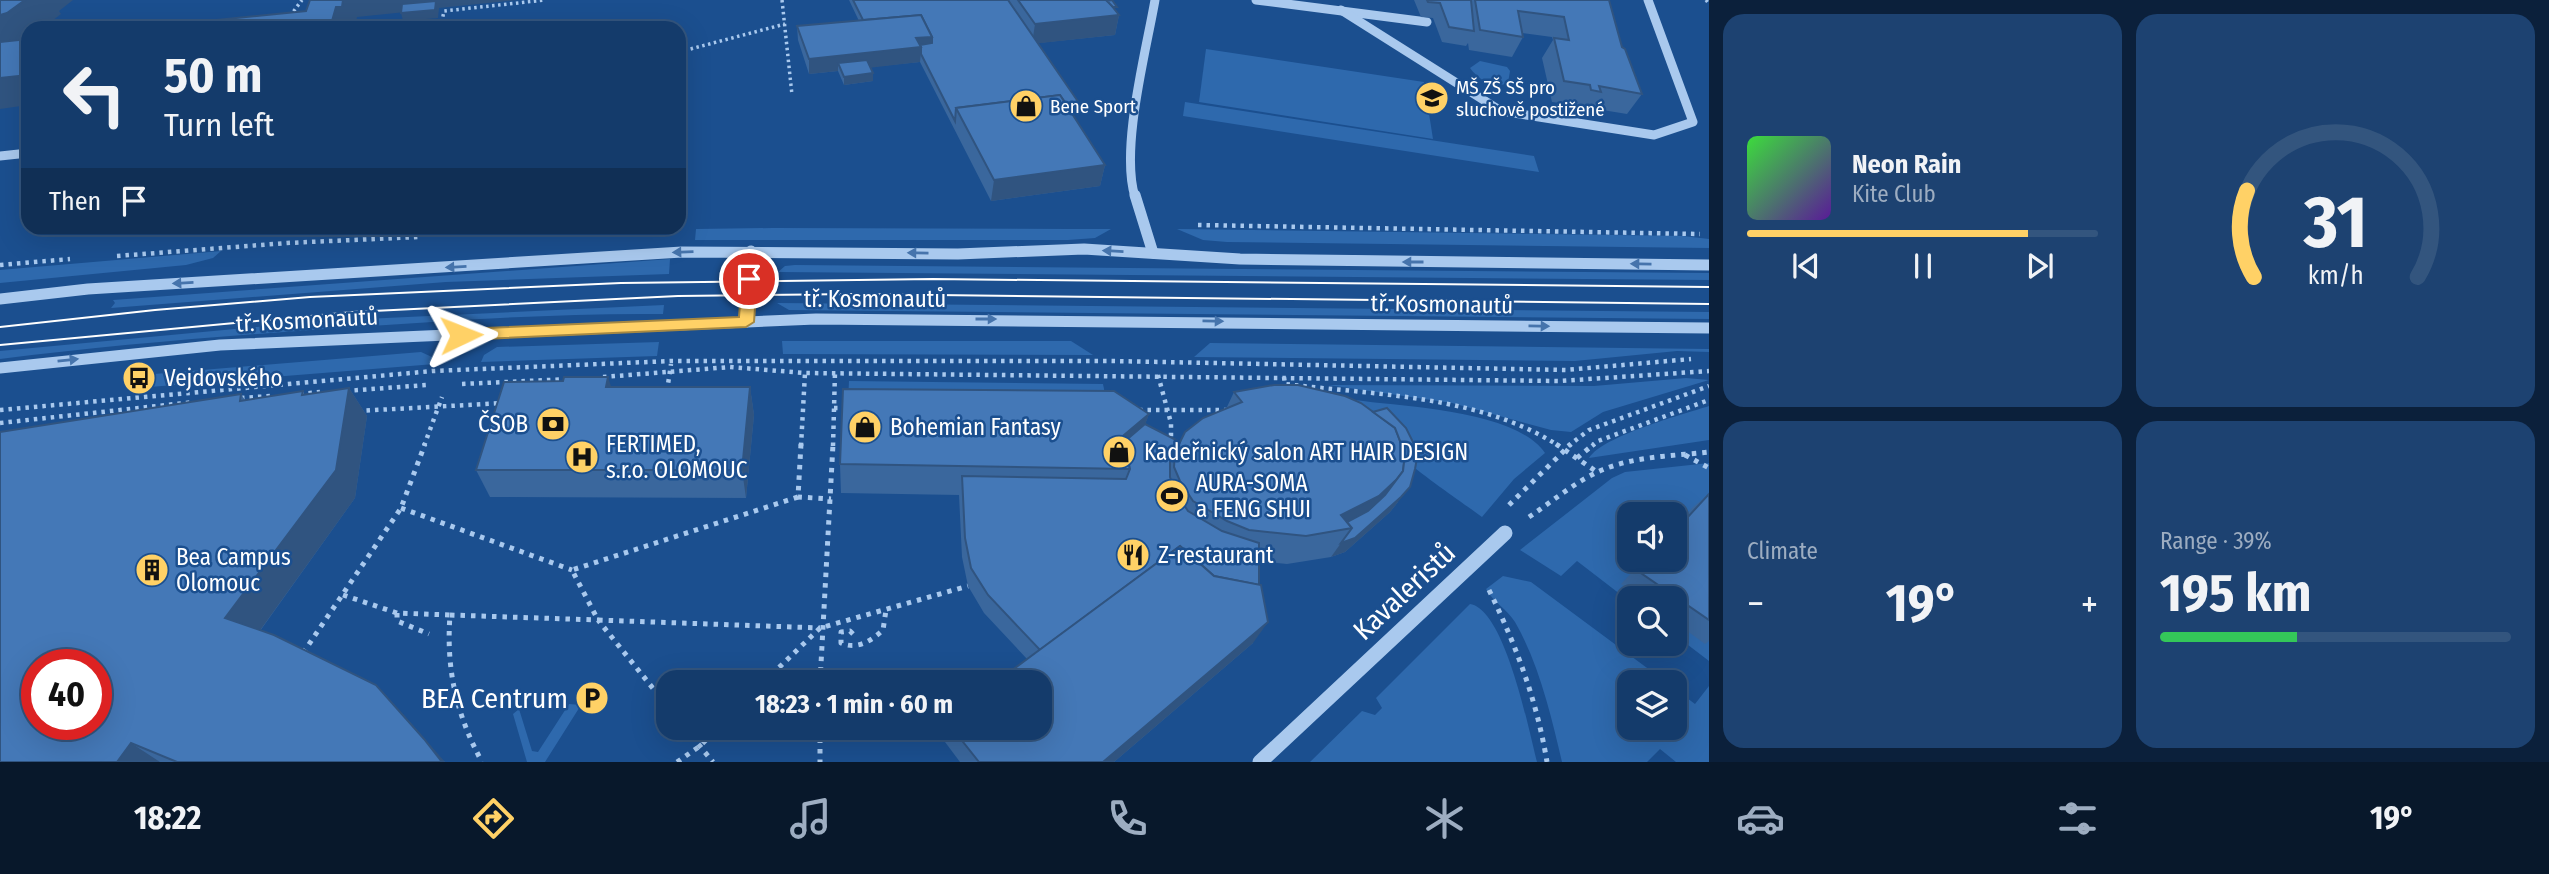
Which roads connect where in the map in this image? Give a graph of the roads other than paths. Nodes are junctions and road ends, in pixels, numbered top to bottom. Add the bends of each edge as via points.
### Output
1 (1155, 0) edge
2 (1256, 0) edge
3 (1648, 0) edge
4 (1341, 10) junction
5 (1427, 22) edge
6 (21, 154) edge
7 (0, 156) edge
8 (751, 251) junction
9 (1153, 253) junction
10 (1709, 265) edge
11 (0, 299) edge
12 (746, 322) junction
13 (1709, 328) edge
14 (0, 368) edge
15 (1505, 533) road end
16 (1260, 762) edge

1 - 9 street via 1129,155 1131,183
2 - 4 street
3 - 4 street via 1693,122 1654,135 1501,111
4 - 5 street
6 - 7 street
9 -> 8 street, tř. Kosmonautů via 1084,249 958,254
8 -> 11 street, tř. Kosmonautů via 88,289
8 - 12 street
10 -> 9 street, tř. Kosmonautů via 1240,259
12 -> 13 street, tř. Kosmonautů via 939,319
14 -> 12 street, tř. Kosmonautů via 220,345
15 - 16 street, Kavaleristů

